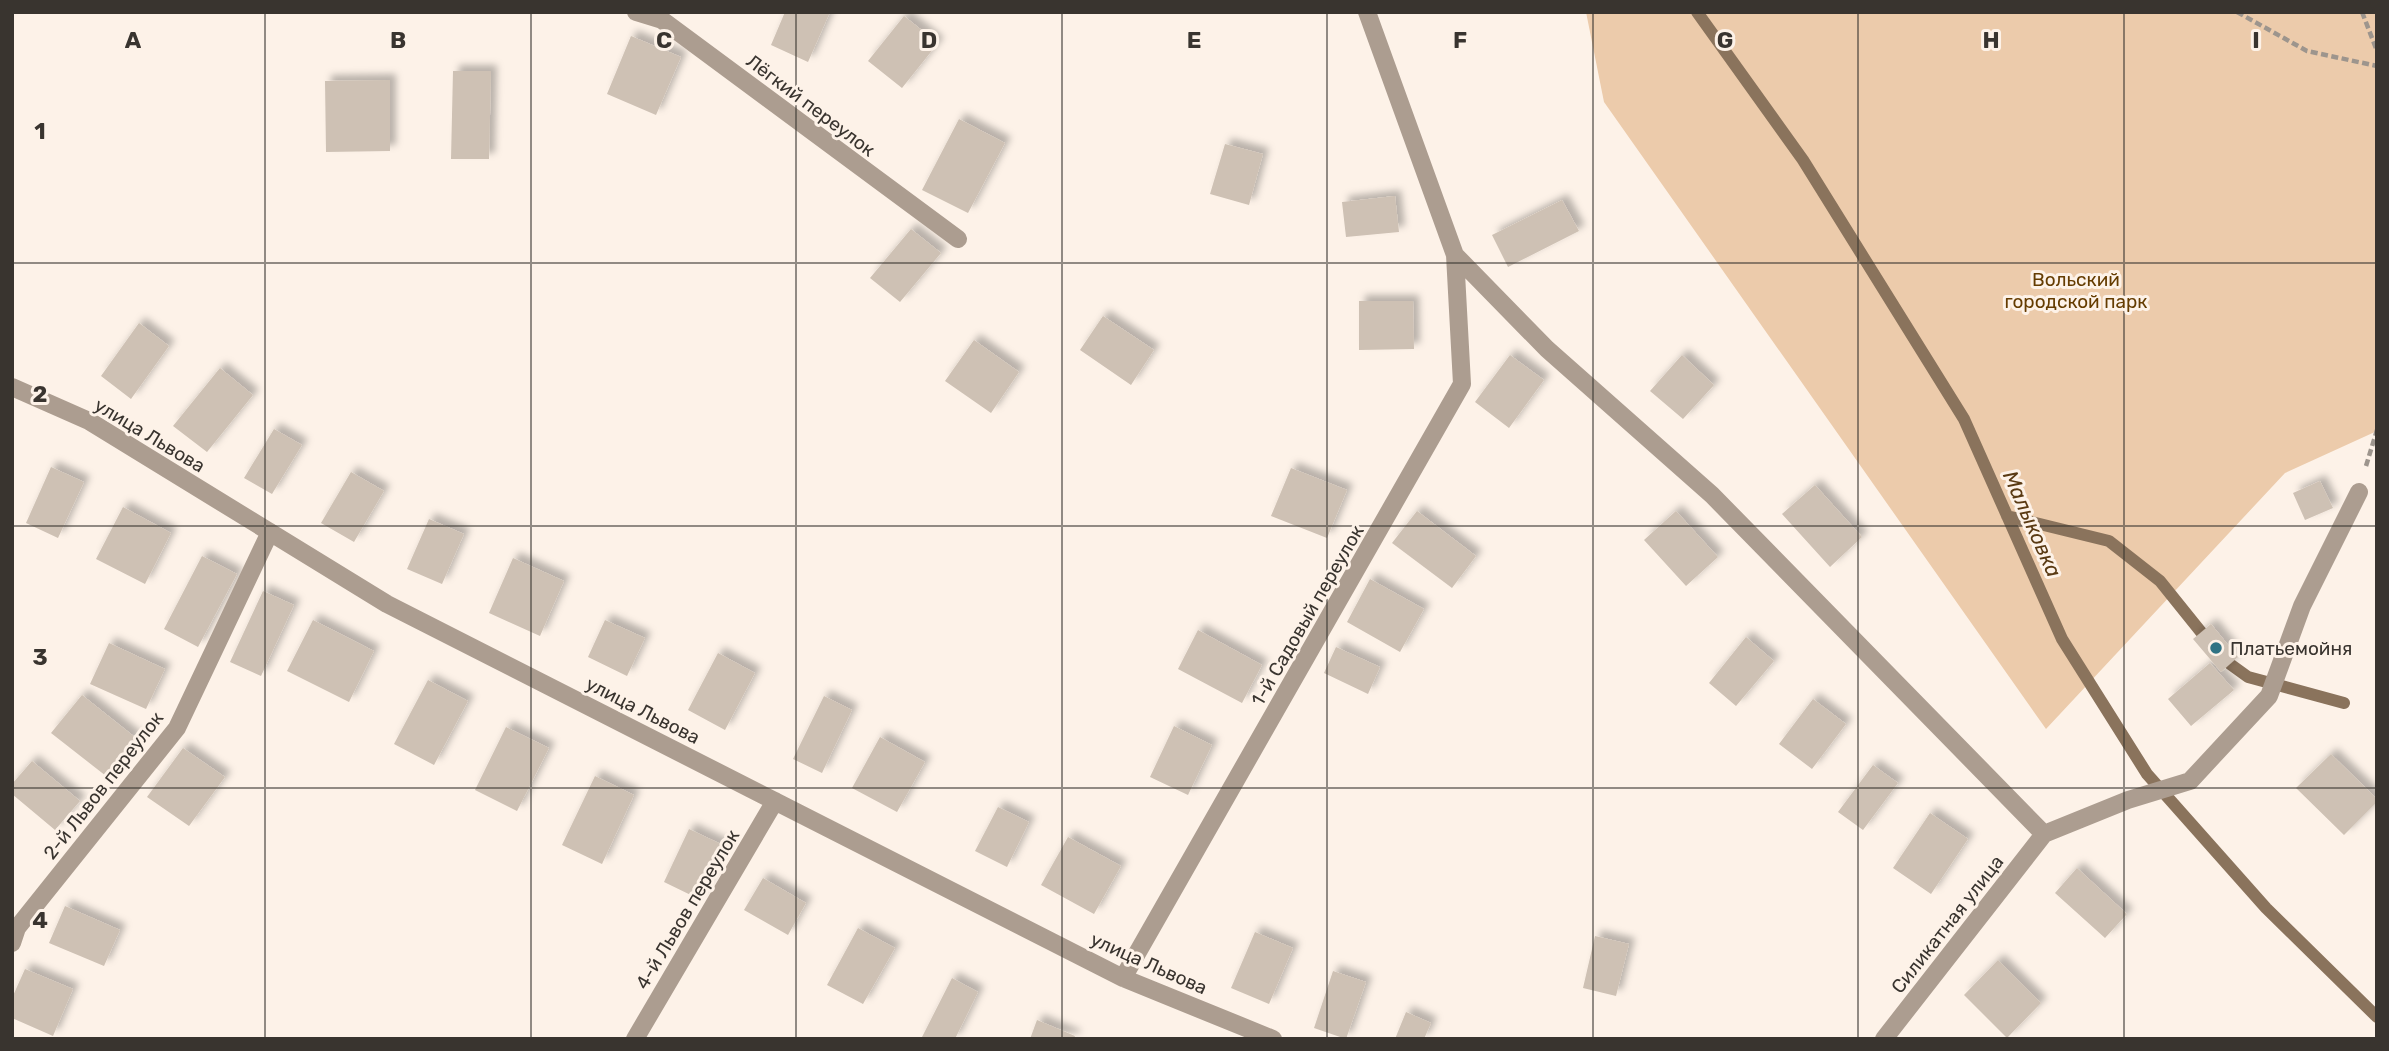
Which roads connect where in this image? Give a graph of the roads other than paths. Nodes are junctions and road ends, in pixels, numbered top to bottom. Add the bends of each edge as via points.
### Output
1 (636, 12) edge
2 (1367, 12) edge
3 (958, 239) dead end
4 (1455, 255) junction
5 (12, 387) edge
6 (2359, 492) road end
7 (270, 532) junction
8 (775, 801) junction
9 (2044, 834) junction
10 (12, 943) edge
11 (1124, 978) junction
12 (635, 1039) edge
13 (1273, 1039) edge
14 (1884, 1039) edge

1 - 3 street, Лёгкий переулок via 662,20
2 - 4 street
4 - 9 street via 1546,349 1712,495
4 - 11 street, 1-й Садовый переулок via 1462,384
5 - 7 street, улица Львова via 89,421
6 - 9 street via 2302,606 2269,696 2190,781
7 - 8 street, улица Львова via 387,604
7 - 10 street, 2-й Львов переулок via 177,728 17,928
8 - 11 street, улица Львова
8 - 12 street, 4-й Львов переулок
9 - 14 street, Силикатная улица
11 - 13 street, улица Львова

